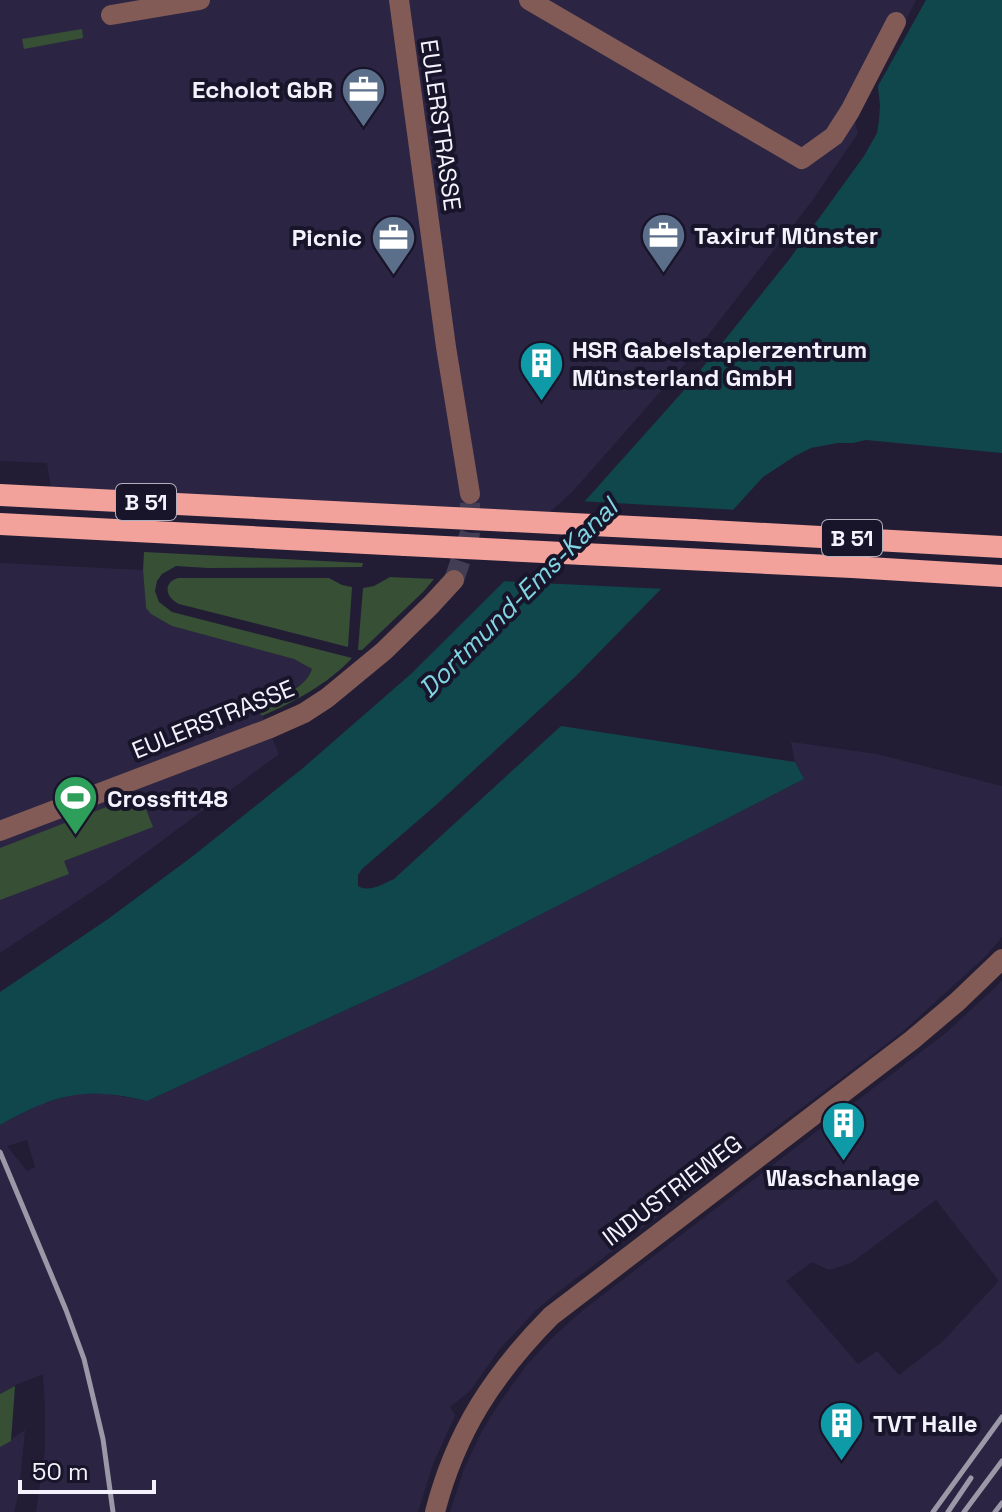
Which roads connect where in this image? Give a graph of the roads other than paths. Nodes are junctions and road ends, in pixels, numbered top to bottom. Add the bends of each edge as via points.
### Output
1 (200, 0) edge
2 (399, 0) edge
3 (529, 0) edge
4 (111, 15) dead end
5 (896, 22) dead end
6 (470, 494) tunnel mouth
7 (0, 495) edge
8 (0, 524) edge
9 (1002, 547) edge
10 (1002, 576) edge
11 (454, 580) tunnel mouth
12 (0, 831) edge
13 (1002, 959) edge
14 (435, 1512) edge

1 - 4 street
2 - 6 street, EULERSTRASSE
3 - 5 street via 802,159 834,136
7 - 9 highway, B 51, bridge
8 - 10 highway, B 51, bridge
11 - 12 street, EULERSTRASSE via 369,664 304,713
13 - 14 street, INDUSTRIEWEG via 912,1040 551,1316 499,1374 478,1407 451,1462

